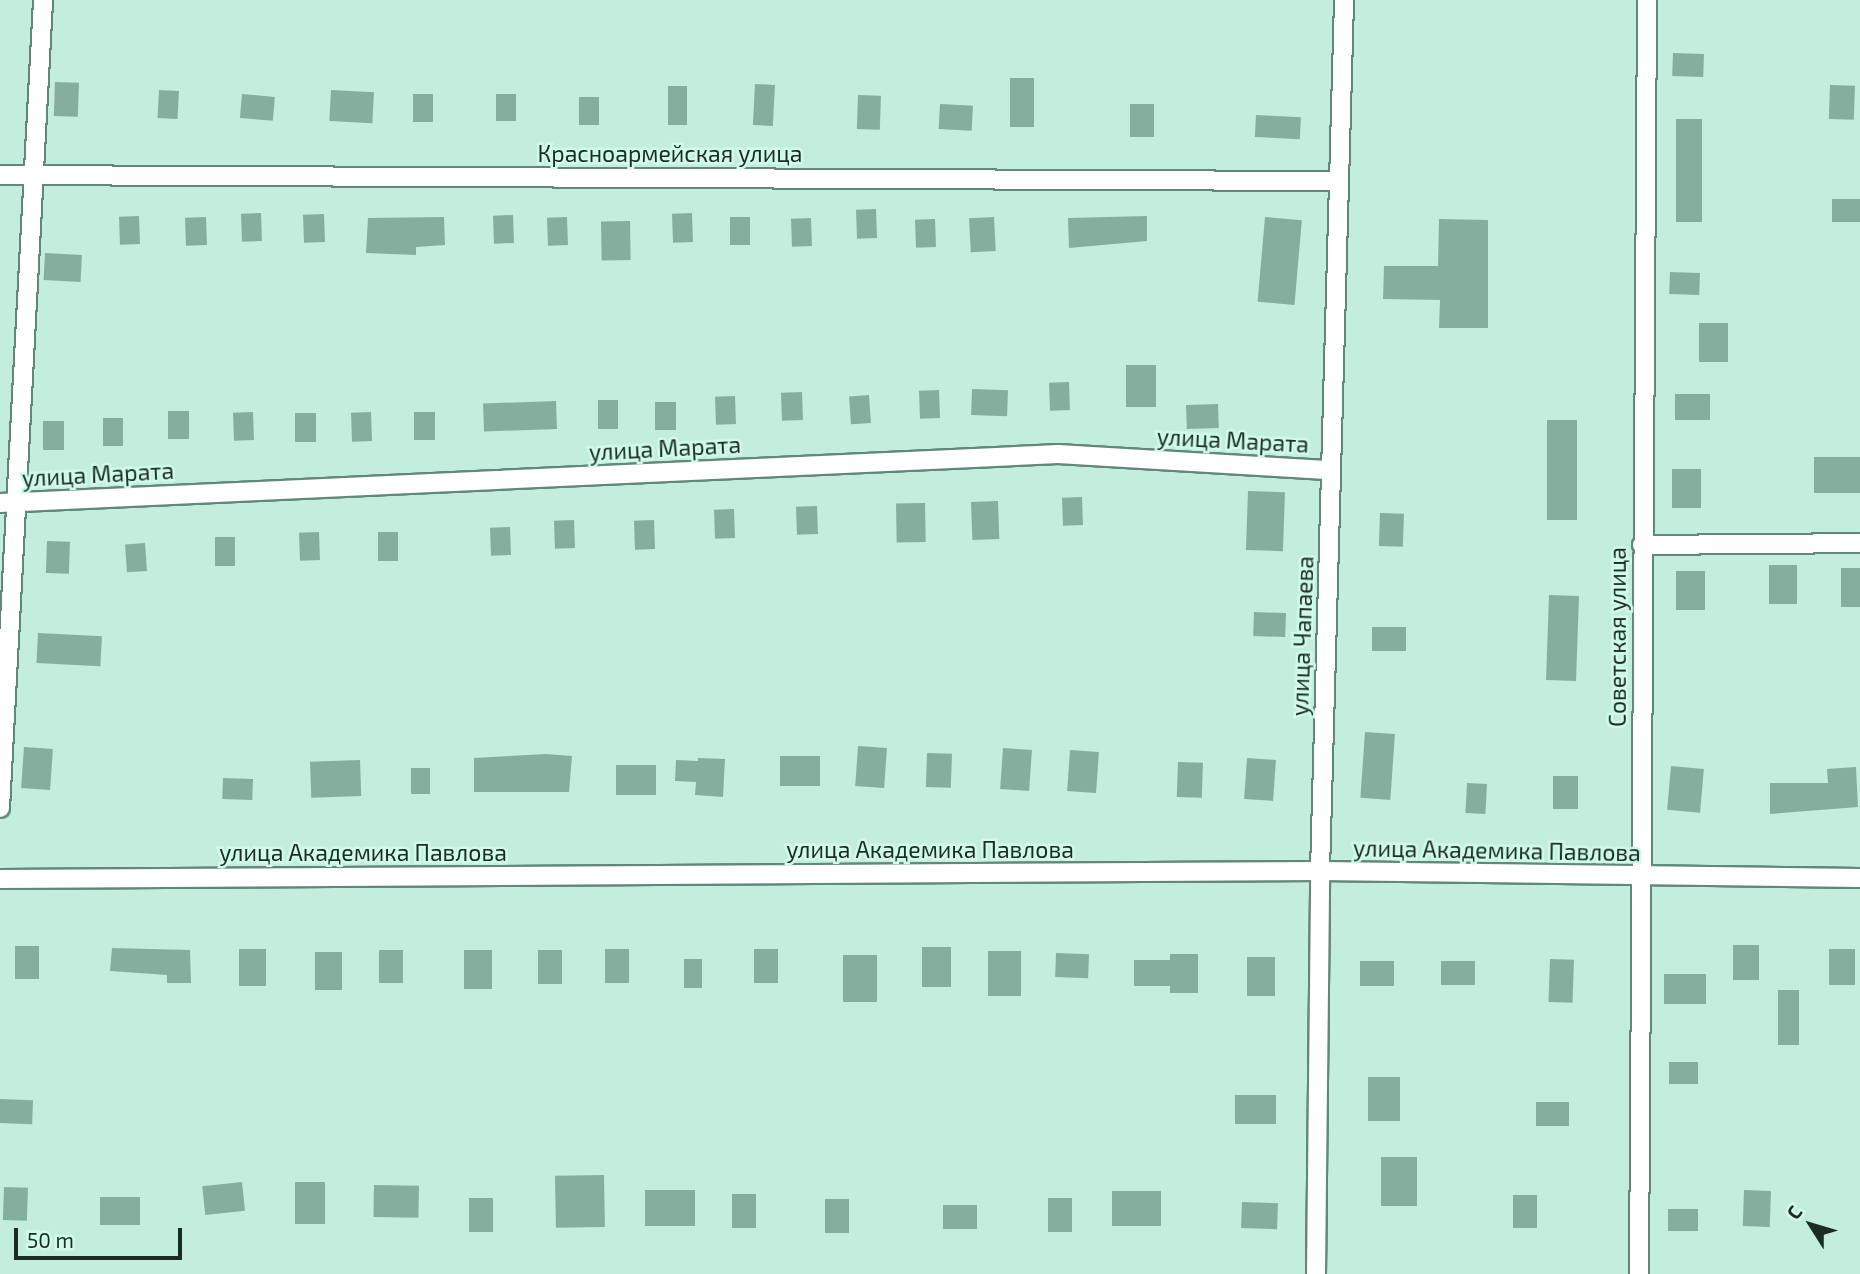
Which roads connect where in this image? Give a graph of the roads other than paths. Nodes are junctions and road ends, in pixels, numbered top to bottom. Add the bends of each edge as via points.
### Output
1 (43, 0) edge
2 (1344, 0) edge
3 (1647, 0) edge
4 (0, 175) edge
5 (32, 175) junction
6 (1339, 181) junction
7 (1331, 470) junction
8 (8, 503) edge
9 (1860, 543) edge
10 (1642, 545) junction
11 (0, 808) edge
12 (1320, 872) junction
13 (1641, 877) junction
14 (1860, 878) edge
15 (0, 879) edge
16 (1316, 1274) edge
17 (1639, 1274) edge

1 - 5 street
2 - 6 street, улица Чапаева
3 - 10 street, Советская улица
4 - 5 street, Красноармейская улица
5 - 6 street, Красноармейская улица
5 - 8 street
6 - 7 street, улица Чапаева
7 - 8 street, улица Марата via 1058,454
7 - 12 street, улица Чапаева
8 - 11 street
9 - 10 street
10 - 13 street, Советская улица
12 - 13 street, улица Академика Павлова
12 - 15 street, улица Академика Павлова
12 - 16 street, улица Чапаева
13 - 14 street, улица Академика Павлова
13 - 17 street, Советская улица

